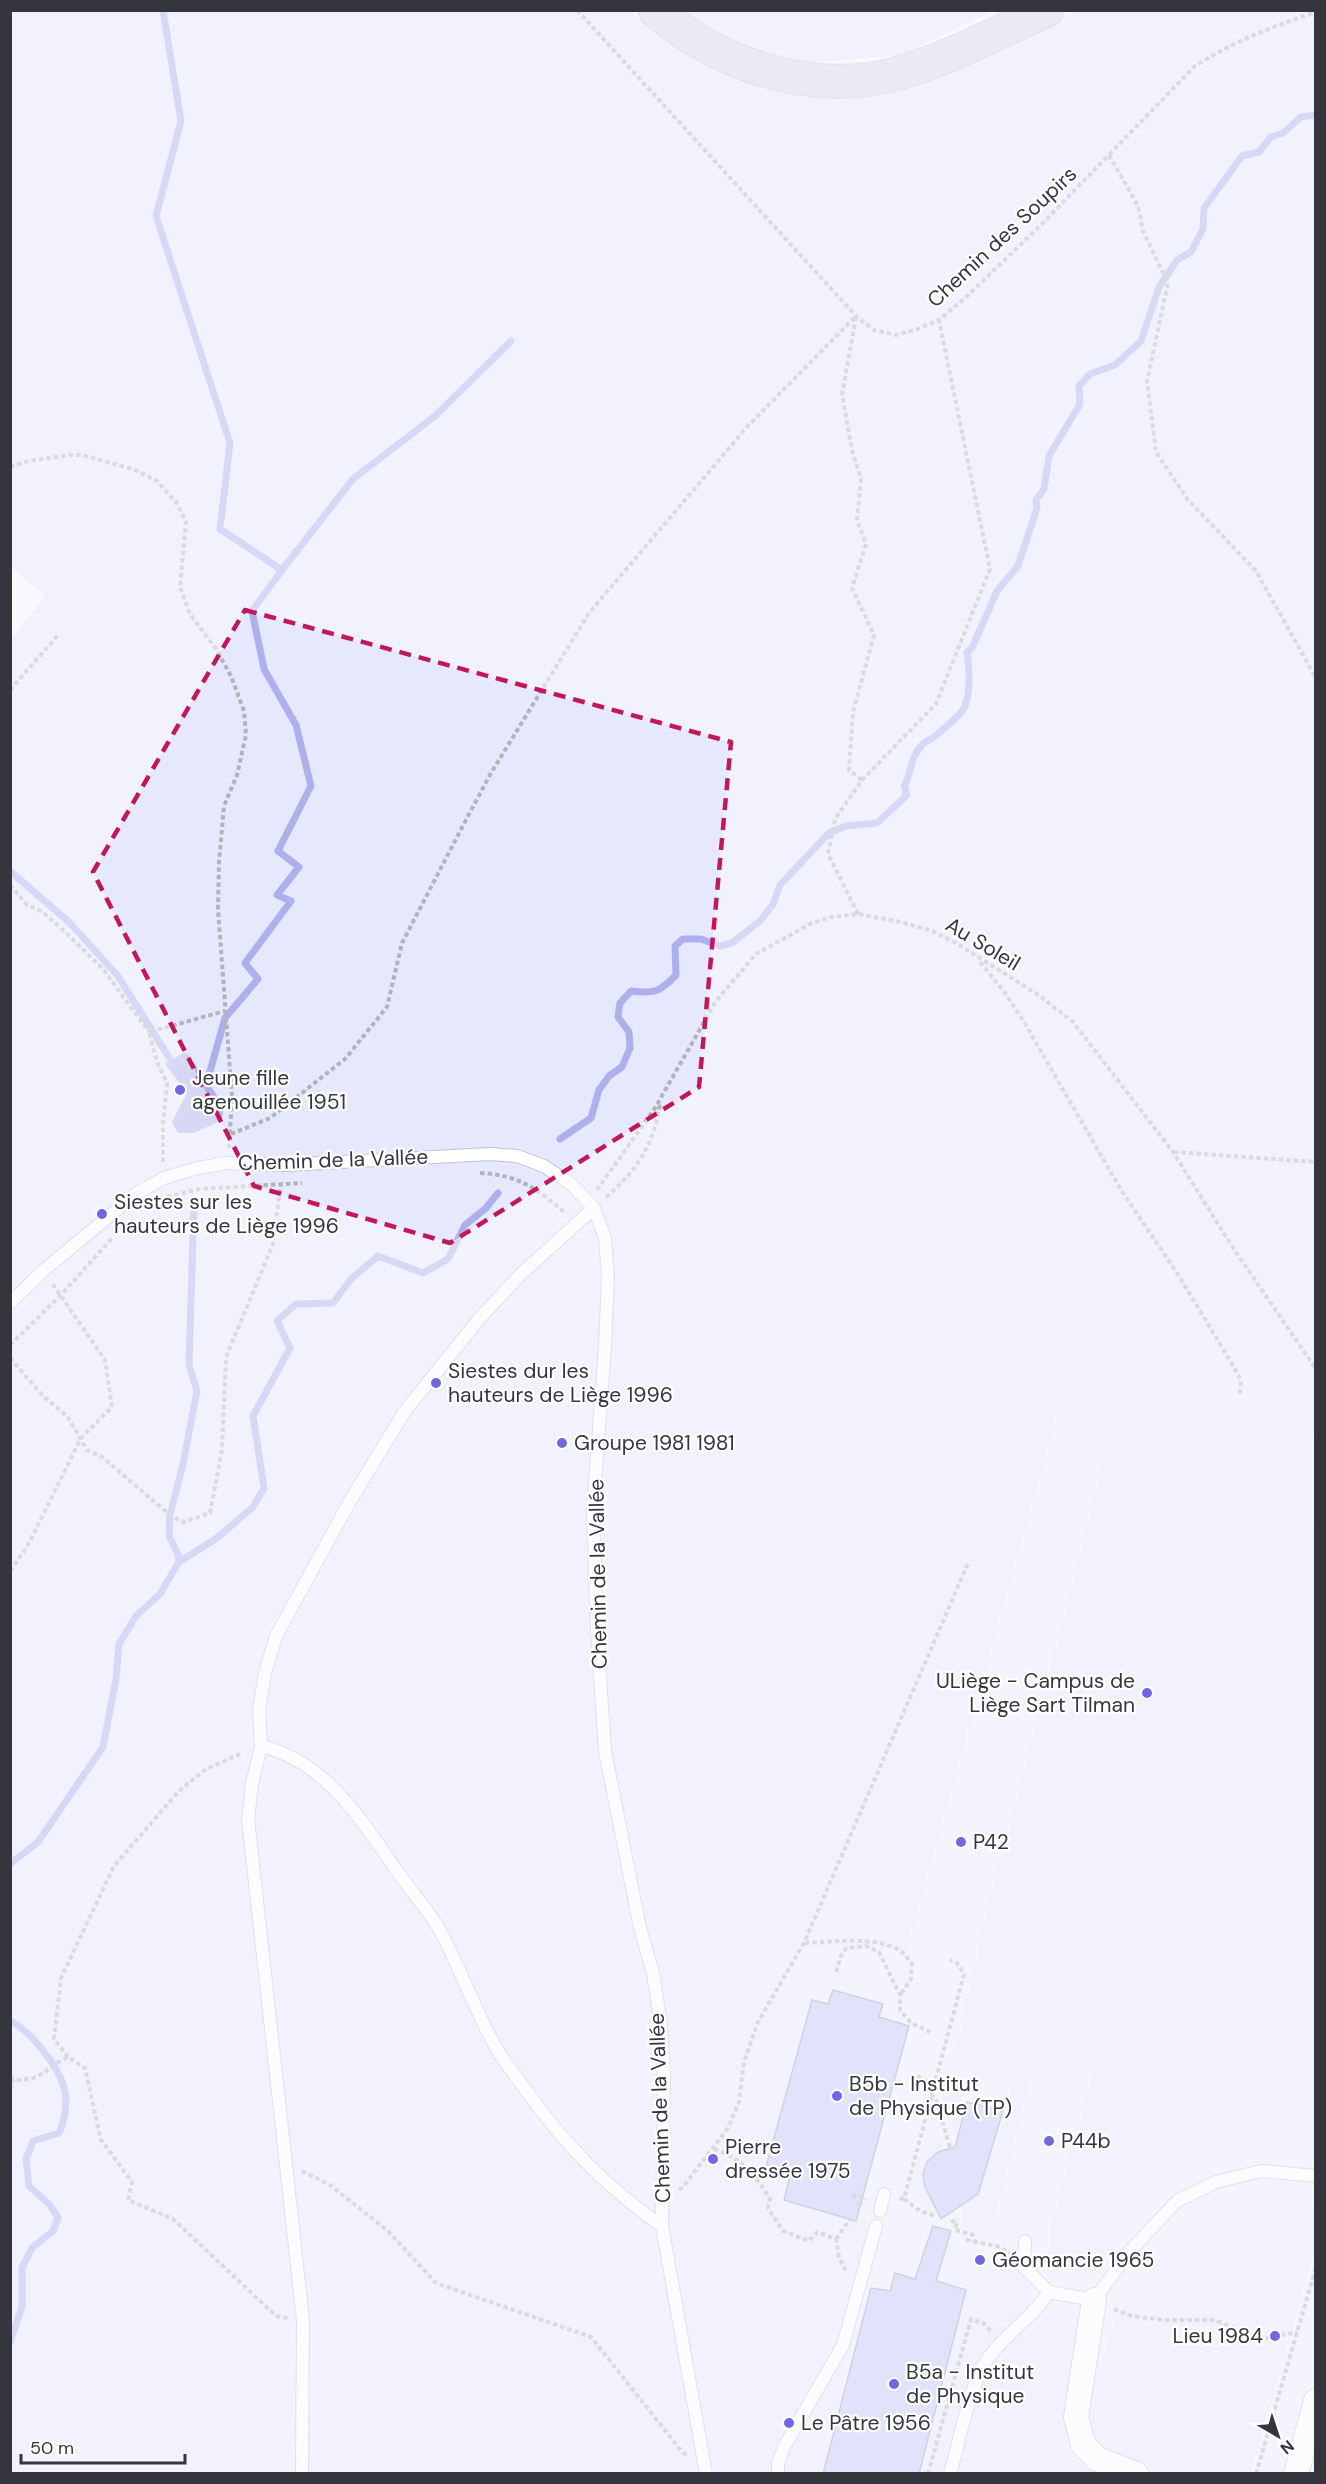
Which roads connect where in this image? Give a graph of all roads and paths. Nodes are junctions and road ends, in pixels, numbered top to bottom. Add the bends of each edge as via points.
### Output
1 (577, 10) edge
2 (655, 10) edge
3 (1047, 10) edge
4 (1316, 12) edge
5 (1109, 156) junction
6 (856, 316) junction
7 (939, 320) junction
8 (10, 467) edge
9 (59, 634) dead end
10 (1316, 678) edge
11 (10, 690) edge
12 (862, 780) junction
13 (10, 885) edge
14 (858, 914) junction
15 (978, 958) junction
16 (225, 1011) junction
17 (149, 1032) junction
18 (661, 1098) junction
19 (231, 1134) junction
20 (1173, 1152) junction
21 (1316, 1162) edge
22 (226, 1163) junction
23 (285, 1165) junction
24 (477, 1173) dead end
25 (164, 1178) junction
26 (303, 1183) dead end
27 (281, 1185) junction
28 (162, 1199) dead end
29 (594, 1208) junction
30 (577, 1223) junction
31 (116, 1233) dead end
32 (44, 1270) junction
33 (61, 1295) junction
34 (10, 1303) edge
35 (10, 1345) edge
36 (10, 1358) edge
37 (1316, 1369) edge
38 (1240, 1395) dead end
39 (81, 1438) junction
40 (969, 1561) dead end
41 (10, 1571) edge
42 (261, 1746) junction
43 (804, 1943) junction
44 (950, 1960) dead end
45 (836, 1972) dead end
46 (900, 1995) junction
47 (930, 2032) dead end
48 (68, 2057) junction
49 (917, 2076) dead end
50 (12, 2078) edge
51 (934, 2084) junction
52 (10, 2089) edge
53 (931, 2094) junction
54 (950, 2148) dead end
55 (714, 2149) junction
56 (287, 2163) junction
57 (1316, 2176) edge
58 (884, 2194) joint
59 (864, 2198) dead end
60 (664, 2199) junction
61 (904, 2199) junction
62 (859, 2205) dead end
63 (880, 2211) dead end
64 (934, 2216) dead end
65 (850, 2219) dead end
66 (951, 2221) dead end
67 (663, 2226) junction
68 (876, 2226) dead end
69 (836, 2239) junction
70 (966, 2240) dead end
71 (974, 2241) junction
72 (1025, 2241) dead end
73 (1024, 2267) junction
74 (1316, 2267) edge
75 (1049, 2292) junction
76 (858, 2296) junction
77 (1094, 2300) junction
78 (303, 2320) junction
79 (1297, 2332) junction
80 (1316, 2401) edge
81 (705, 2468) edge
82 (302, 2474) edge
83 (778, 2474) edge
84 (950, 2474) edge
85 (1136, 2474) edge
86 (1256, 2474) edge
87 (1296, 2474) edge

1 - 6 path, Chemin des Soupirs
2 - 3 main road via 680,31 732,59 782,75 829,81 897,74 954,53
4 - 5 path, Chemin des Soupirs via 1250,37 1203,61 1176,84
5 - 7 path, Chemin des Soupirs via 1039,228
5 - 10 path via 1138,206 1143,231 1168,283 1147,381 1156,452 1188,500 1256,571
6 - 7 path, Chemin des Soupirs via 874,330 896,335
6 - 12 path via 842,395 861,480 856,520 866,544 852,588 874,635 853,712 849,770
6 - 19 path via 747,427 590,613 491,773 402,943 387,1007 345,1059 270,1118
7 - 12 path via 990,569 936,704
8 - 16 path via 82,455 133,469 157,482 176,502 186,522 180,586 189,614 231,676 244,711 246,735 237,776 224,806 219,861
9 - 11 path
12 - 14 path via 835,819 828,854
13 - 17 path via 26,904 60,927 103,969
14 - 15 path, Au Soleil via 930,930
14 - 18 path, Au Soleil via 812,923 756,954 716,1001
15 - 20 path, Au Soleil via 1037,994 1072,1022
15 - 38 path via 1024,1022 1121,1190 1232,1364 1241,1380
16 - 17 path
16 - 19 path
17 - 25 path via 156,1062 167,1083
18 - 29 path, Au Soleil via 637,1137 598,1186
18 - 29 path via 654,1132 643,1158
19 - 22 path
20 - 21 path
20 - 37 path, Au Soleil
22 - 23 lane, Chemin de la Vallée
22 - 25 lane, Chemin de la Vallée
23 - 27 path
23 - 29 lane, Chemin de la Vallée via 490,1154 517,1156 544,1166 571,1184
24 - 30 path via 523,1182
25 - 32 lane, Chemin de la Vallée via 136,1193
26 - 27 path
27 - 28 path via 199,1189
27 - 39 path via 273,1244 226,1356 222,1450 210,1513 183,1522 170,1515 102,1457 87,1450
29 - 30 lane
29 - 60 lane, Chemin de la Vallée via 605,1238 608,1277 593,1510 598,1653 605,1751 661,2025
30 - 42 lane via 521,1274 443,1362 405,1411 350,1501 276,1636 259,1710
31 - 33 path
32 - 33 path
32 - 34 lane, Chemin de la Vallée
33 - 35 path
33 - 39 path via 105,1360 111,1407
36 - 39 path via 43,1396 67,1416
39 - 41 path via 27,1546
40 - 43 path
42 - 48 path via 206,1769 179,1791 114,1866 61,1978 54,2039
42 - 56 lane via 248,1819
42 - 67 lane via 282,1751 321,1776 369,1829 440,1931 499,2053 541,2111 587,2166 625,2200
43 - 46 path via 852,1941 888,1945 903,1953 912,1964 910,1979
43 - 55 path via 758,2022 744,2062 739,2102
44 - 51 path via 964,1974
45 - 46 path via 847,1948 866,1946 884,1959
46 - 47 path via 900,2010 911,2023
48 - 50 path via 32,2080
48 - 78 path via 85,2068 101,2140 132,2182 128,2200 173,2219 276,2316
49 - 51 path
50 - 52 path
51 - 53 path
53 - 54 path via 936,2099
53 - 61 path
55 - 60 path via 684,2187
55 - 69 path via 737,2160 760,2183 770,2199 768,2208 783,2230 809,2241 817,2232
56 - 78 lane
56 - 81 path via 330,2185 388,2231 435,2283 591,2337 683,2453
57 - 77 lane via 1261,2171 1216,2182 1177,2201 1131,2250
58 - 61 path
58 - 63 lane
59 - 62 path
60 - 67 lane, Chemin de la Vallée
61 - 64 path
65 - 69 path
66 - 71 path via 957,2222 955,2230 973,2235
67 - 81 lane, Chemin de la Vallée
68 - 76 lane
69 - 76 path via 839,2258
70 - 71 path
71 - 73 path via 1001,2247
72 - 73 lane
73 - 75 lane
74 - 79 path
75 - 77 lane
75 - 84 lane via 987,2359 978,2377
76 - 83 lane via 843,2345 784,2447
77 - 79 path via 1131,2316 1215,2320 1262,2339
77 - 85 street via 1076,2417 1083,2444 1097,2459
78 - 82 lane
79 - 86 path
80 - 87 street

